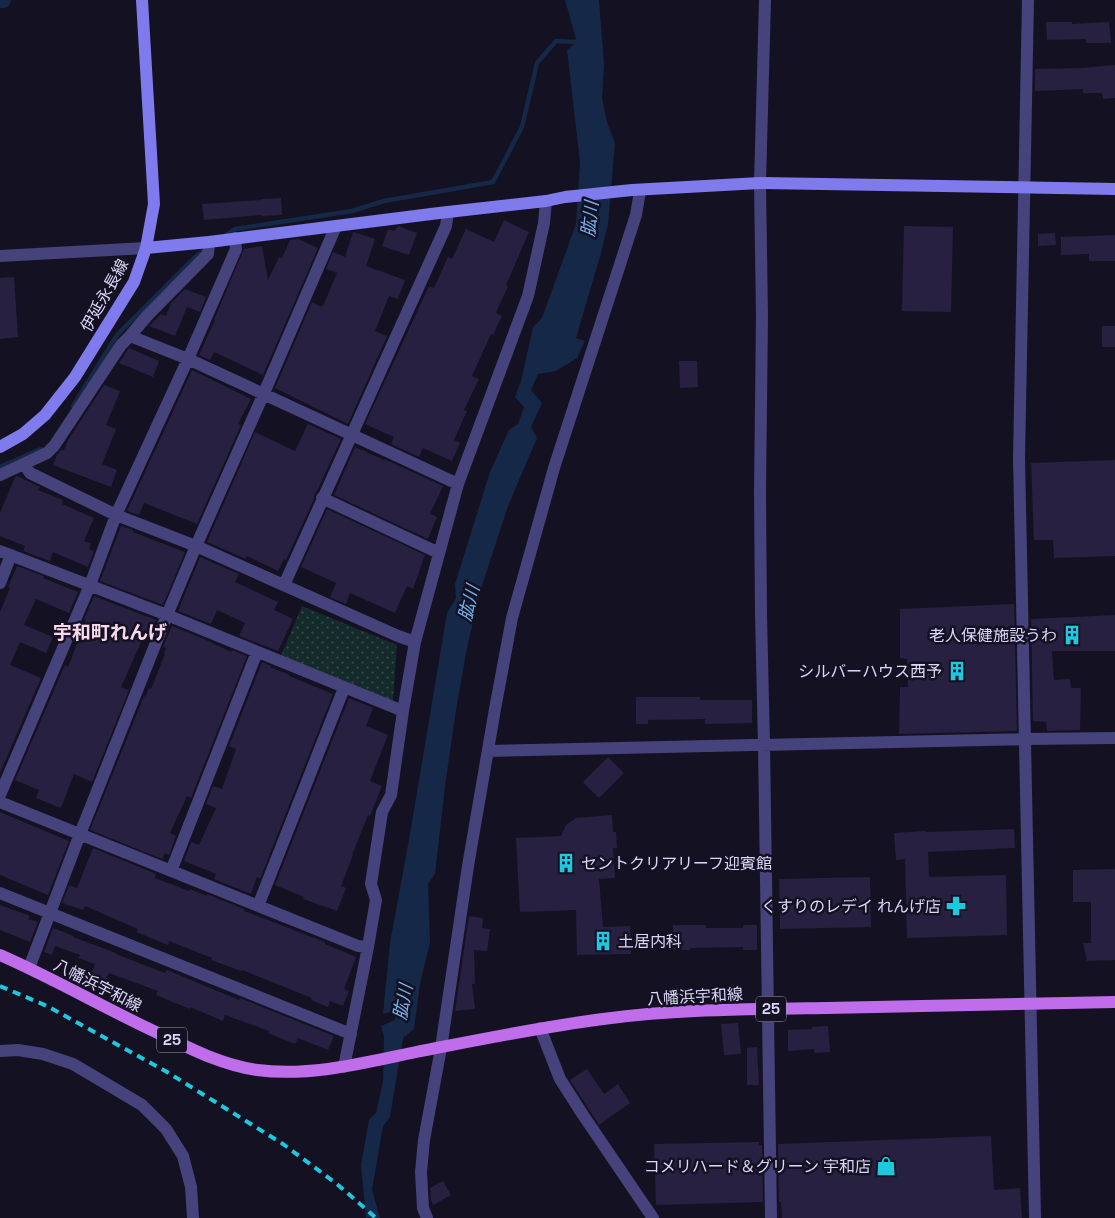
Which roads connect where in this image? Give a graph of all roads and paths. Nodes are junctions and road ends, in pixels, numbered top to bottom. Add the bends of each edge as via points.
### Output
1 (142, 0) edge
2 (765, 0) edge
3 (1028, 0) edge
4 (760, 183) junction
5 (1024, 187) junction
6 (1115, 188) edge
7 (636, 190) junction
8 (546, 201) junction
9 (448, 212) junction
10 (336, 226) junction
11 (235, 238) junction
12 (209, 242) junction
13 (146, 248) junction
14 (0, 256) edge
15 (130, 336) junction
16 (188, 359) junction
17 (264, 393) junction
18 (352, 434) junction
19 (0, 447) edge
20 (24, 464) junction
21 (0, 475) edge
22 (458, 484) junction
23 (322, 498) junction
24 (116, 515) junction
25 (196, 546) junction
26 (6, 553) edge
27 (439, 553) junction
28 (0, 583) edge
29 (90, 585) junction
30 (284, 585) junction
31 (167, 615) junction
32 (415, 642) junction
33 (257, 652) junction
34 (344, 688) junction
35 (403, 712) junction
36 (1115, 738) edge
37 (1025, 739) junction
38 (764, 745) junction
39 (488, 751) junction
40 (0, 795) edge
41 (0, 802) edge
42 (80, 834) junction
43 (171, 871) junction
44 (0, 893) edge
45 (258, 906) junction
46 (50, 913) junction
47 (368, 948) junction
48 (0, 955) edge
49 (29, 968) junction
50 (1115, 1002) edge
51 (1031, 1004) junction
52 (767, 1009) junction
53 (540, 1028) junction
54 (351, 1034) junction
55 (436, 1049) junction
56 (0, 1051) edge
57 (351, 1066) junction
58 (193, 1218) edge
59 (427, 1218) edge
60 (653, 1218) edge
61 (771, 1218) edge
62 (1035, 1218) edge

1 - 13 street, 伊延永長線 via 154,204
2 - 4 street
3 - 5 street
4 - 5 street
4 - 7 street
4 - 38 street
5 - 6 street
5 - 37 street via 1020,458
7 - 8 street
7 - 39 street via 636,215 554,468 512,618
8 - 9 street
8 - 22 street via 528,296
9 - 10 street
9 - 18 street via 446,226
10 - 11 street
10 - 17 street
11 - 12 street
11 - 16 street via 236,249
12 - 13 street
12 - 15 street via 208,254
13 - 14 street
13 - 19 street, 伊延永長線 via 134,282 75,377 45,415 23,434
15 - 16 street
15 - 20 street via 54,446
16 - 17 street
16 - 24 street
17 - 18 street
17 - 25 street
18 - 22 street
18 - 23 street
20 - 21 street
20 - 24 street via 30,472
22 - 27 street
23 - 27 street
23 - 30 street
24 - 25 street
24 - 29 street
25 - 30 street
25 - 31 street
26 - 28 street
26 - 29 street
27 - 32 street
29 - 31 street
29 - 40 street
30 - 32 street
31 - 33 street
31 - 42 street
32 - 35 street
33 - 34 street
33 - 43 street
34 - 35 street
34 - 45 street
35 - 47 street via 391,796 382,812 371,884 376,900
36 - 37 street
37 - 38 street
37 - 51 street
38 - 39 street
38 - 52 street
39 - 55 street
41 - 42 street
42 - 43 street
42 - 46 street
43 - 45 street
44 - 46 street
45 - 47 street
46 - 49 street
46 - 54 street
47 - 54 street
48 - 49 main road, 八幡浜宇和線 / 25
49 - 57 main road, 八幡浜宇和線 / 25 via 202,1055 237,1066 285,1072
50 - 51 main road, 八幡浜宇和線 / 25
51 - 52 main road, 八幡浜宇和線 / 25
51 - 62 street
52 - 53 main road, 八幡浜宇和線 / 25 via 663,1013
52 - 61 street
53 - 55 main road, 八幡浜宇和線 / 25
53 - 60 street via 560,1079
54 - 57 street
55 - 57 main road, 25
55 - 59 street via 420,1172
56 - 58 street via 43,1054 73,1064 142,1105 166,1129 183,1156 191,1188

